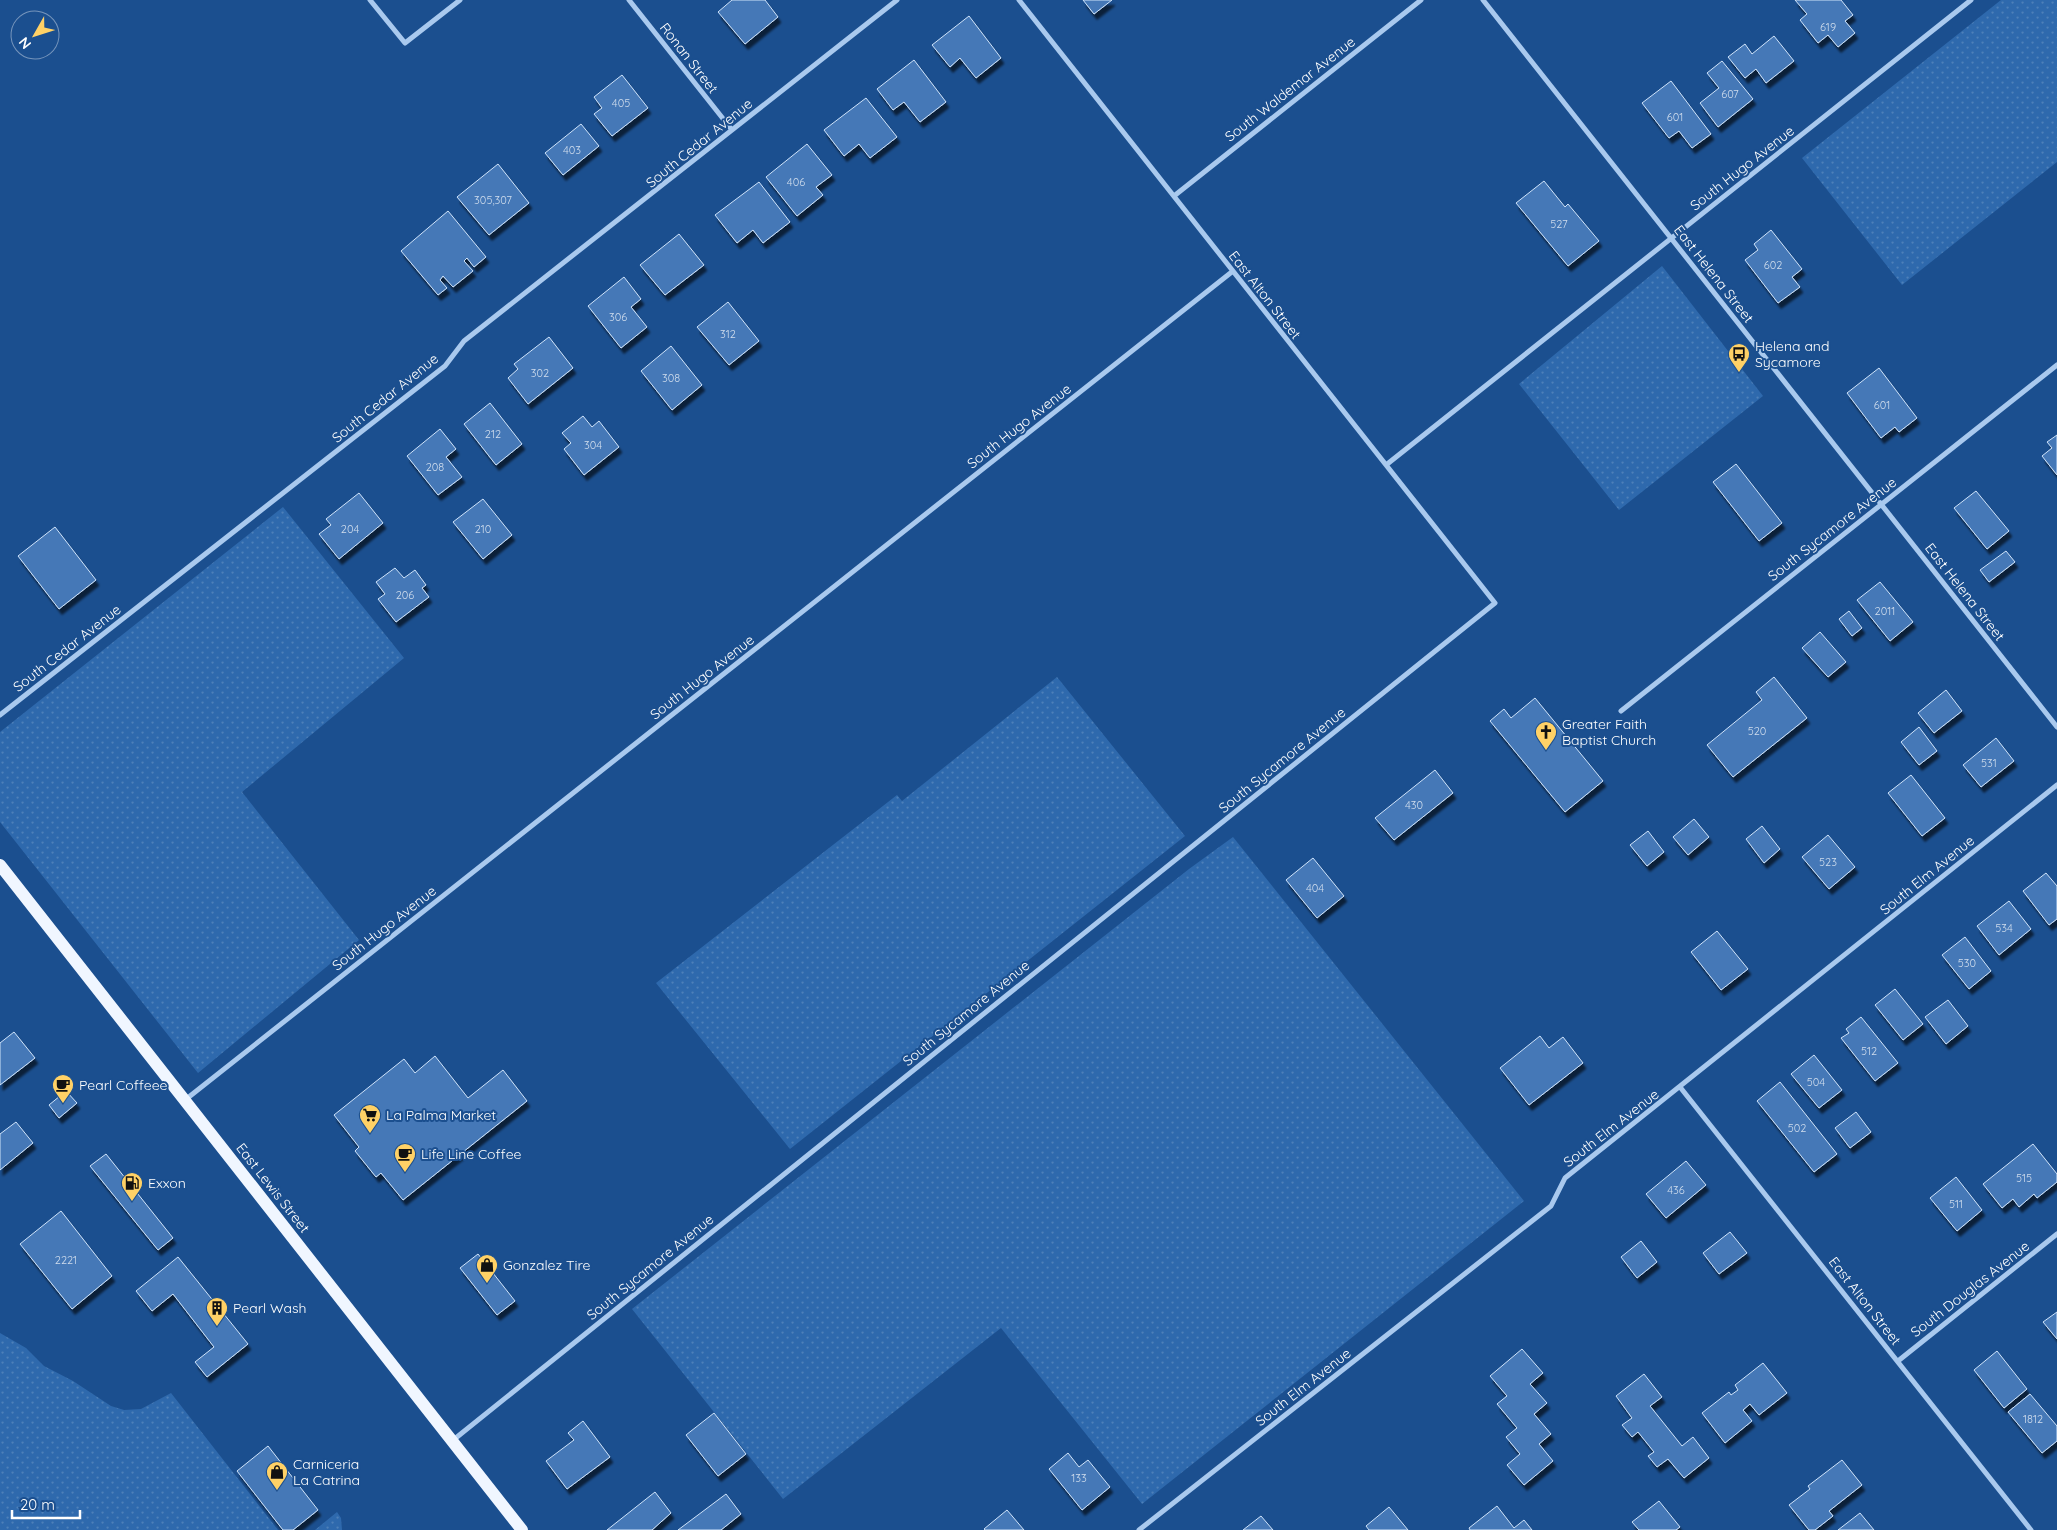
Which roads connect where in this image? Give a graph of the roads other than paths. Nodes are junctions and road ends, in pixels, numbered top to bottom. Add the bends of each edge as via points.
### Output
1 (370, 0) edge
2 (460, 0) edge
3 (629, 0) edge
4 (897, 0) edge
5 (1019, 0) edge
6 (1421, 0) edge
7 (1483, 0) edge
8 (1971, 0) edge
9 (732, 130) junction
10 (1174, 196) junction
11 (1671, 238) junction
12 (1232, 271) junction
13 (2057, 365) edge
14 (1386, 465) junction
15 (1881, 504) junction
16 (1495, 603) joint
17 (1621, 711) dead end
18 (0, 715) edge
19 (2057, 727) edge
20 (2057, 785) edge
21 (0, 865) edge
22 (1680, 1087) junction
23 (185, 1100) junction
24 (2057, 1234) edge
25 (1898, 1361) junction
26 (452, 1441) junction
27 (522, 1530) edge
28 (1139, 1530) edge
29 (2031, 1530) edge

1 - 2 street via 405,43
3 - 9 street, Ronan Street
4 - 9 street, South Cedar Avenue
5 - 10 street, East Alton Street
6 - 10 street, South Waldemar Avenue
7 - 11 street, East Helena Street
8 - 11 street, South Hugo Avenue
9 - 18 street, South Cedar Avenue via 464,341 445,366
10 - 12 street, East Alton Street
11 - 14 street, South Hugo Avenue
11 - 15 street, East Helena Street
12 - 14 street, East Alton Street
12 - 23 street, South Hugo Avenue
13 - 15 street, South Sycamore Avenue
14 - 16 street, East Alton Street
15 - 17 street, South Sycamore Avenue
15 - 19 street, East Helena Street
16 - 26 street, South Sycamore Avenue
20 - 22 street, South Elm Avenue
21 - 23 main road, East Lewis Street
22 - 25 street, East Alton Street
22 - 28 street, South Elm Avenue via 1565,1178 1552,1206
23 - 26 main road, East Lewis Street
24 - 25 street, South Douglas Avenue
25 - 29 street, East Alton Street
26 - 27 main road, East Lewis Street

